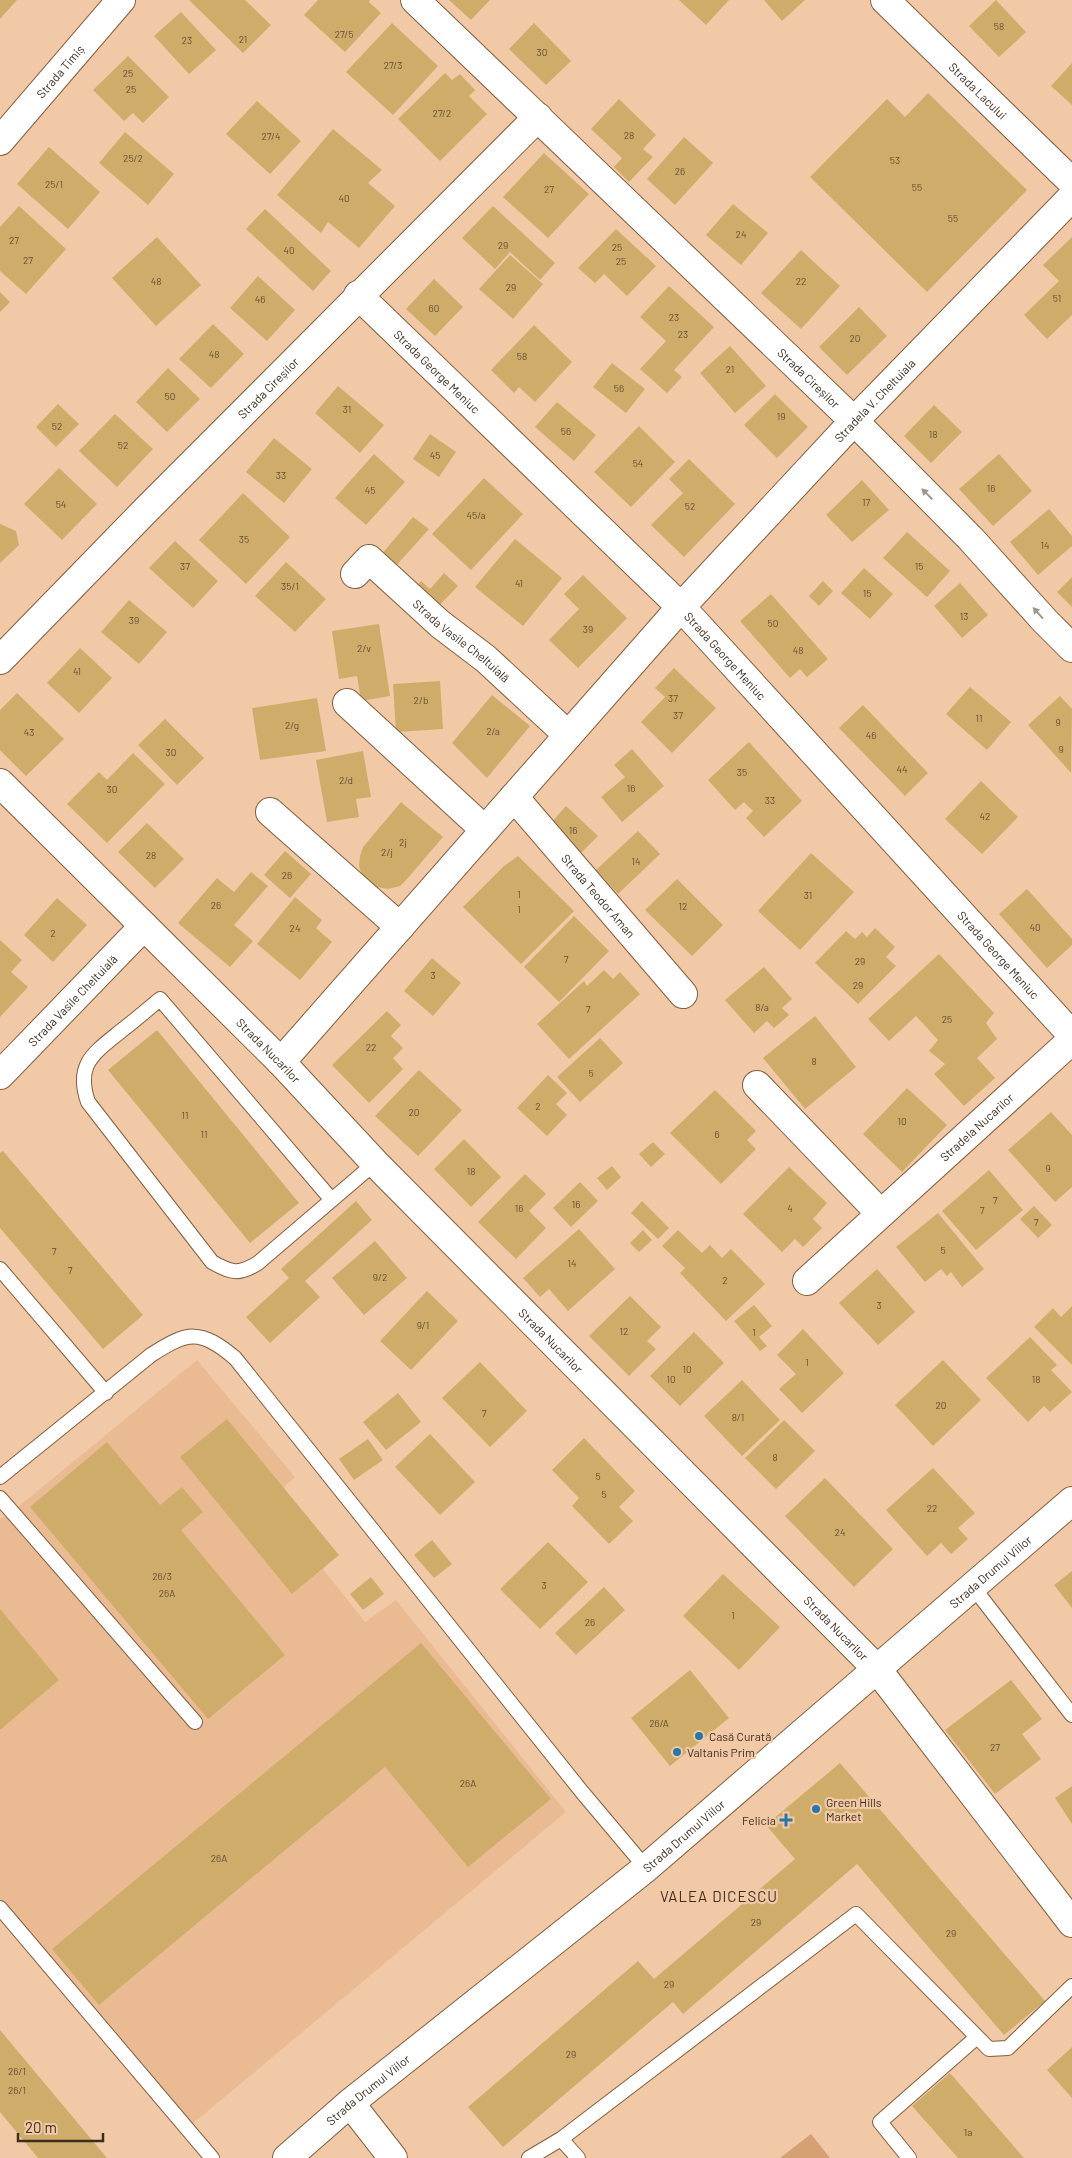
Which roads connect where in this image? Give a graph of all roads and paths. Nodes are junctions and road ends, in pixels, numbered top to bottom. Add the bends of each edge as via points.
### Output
1 (120, 0) edge
2 (415, 0) edge
3 (885, 0) edge
4 (538, 117) junction
5 (0, 141) edge
6 (1072, 182) edge
7 (1072, 197) edge
8 (358, 295) junction
9 (854, 421) junction
10 (355, 574) dead end
11 (681, 607) junction
12 (1072, 648) edge
13 (0, 660) edge
14 (347, 704) dead end
15 (568, 735) junction
16 (0, 783) edge
17 (514, 797) junction
18 (270, 812) dead end
19 (484, 830) junction
20 (144, 926) junction
21 (400, 927) junction
22 (683, 994) dead end
23 (1072, 1035) edge
24 (1072, 1040) edge
25 (281, 1062) junction
26 (0, 1075) edge
27 (757, 1085) dead end
28 (375, 1164) junction
29 (332, 1199) junction
30 (880, 1213) junction
31 (0, 1268) edge
32 (807, 1281) dead end
33 (106, 1394) junction
34 (0, 1477) edge
35 (0, 1498) edge
36 (1072, 1501) edge
37 (973, 1587) junction
38 (877, 1669) junction
39 (1072, 1715) edge
40 (195, 1722) dead end
41 (646, 1868) junction
42 (0, 1908) edge
43 (1072, 1923) edge
44 (1072, 1986) edge
45 (977, 2037) junction
46 (350, 2103) junction
47 (561, 2139) junction
48 (212, 2158) edge
49 (287, 2158) edge
50 (393, 2158) edge
51 (530, 2158) edge
52 (578, 2158) edge
53 (908, 2158) edge

1 - 5 street, Strada Timiș
2 - 4 street, Strada Cireșilor
3 - 6 street, Strada Lacului
4 - 8 street, Strada Cireșilor
4 - 9 street, Strada Cireșilor
7 - 9 street, Stradela V. Cheltuiala
8 - 11 street, Strada George Meniuc
8 - 13 street, Strada Cireșilor
9 - 11 street, Stradela V. Cheltuiala
12 -> 9 street, Strada Cireșilor via 971,539
10 - 15 street, Strada Vasile Cheltuială via 370,560 440,624 486,659
11 - 15 street
11 - 23 street, Strada George Meniuc
14 - 19 street
15 - 17 street
16 - 20 street, Strada Nucarilor
17 - 19 street
17 - 22 street, Strada Teodor Aman
18 - 21 street
19 - 21 street
20 - 25 street, Strada Nucarilor
20 - 26 street, Strada Vasile Cheltuială
21 - 25 street
24 - 30 street, Stradela Nucarilor
25 - 28 street, Strada Nucarilor
27 - 30 street
28 - 29 lane
28 - 38 street, Strada Nucarilor
29 - 29 lane via 258,1263 247,1270 225,1270 212,1262 88,1102 84,1076 92,1054 160,999
30 - 32 street, Stradela Nucarilor
31 - 33 lane
33 - 34 lane
33 - 41 lane via 171,1342 193,1336 216,1342 235,1358
35 - 40 lane
36 - 37 street, Strada Drumul Viilor
37 - 38 street, Strada Drumul Viilor
37 - 39 lane
38 - 41 street, Strada Drumul Viilor
38 - 43 street, Strada Nucarilor
41 - 46 street, Strada Drumul Viilor
42 - 48 lane
44 - 45 lane via 1008,2048 989,2049
45 - 47 lane via 856,1914
45 - 53 lane via 880,2122
46 - 49 street, Strada Drumul Viilor
46 - 50 street
47 - 51 lane
47 - 52 lane

